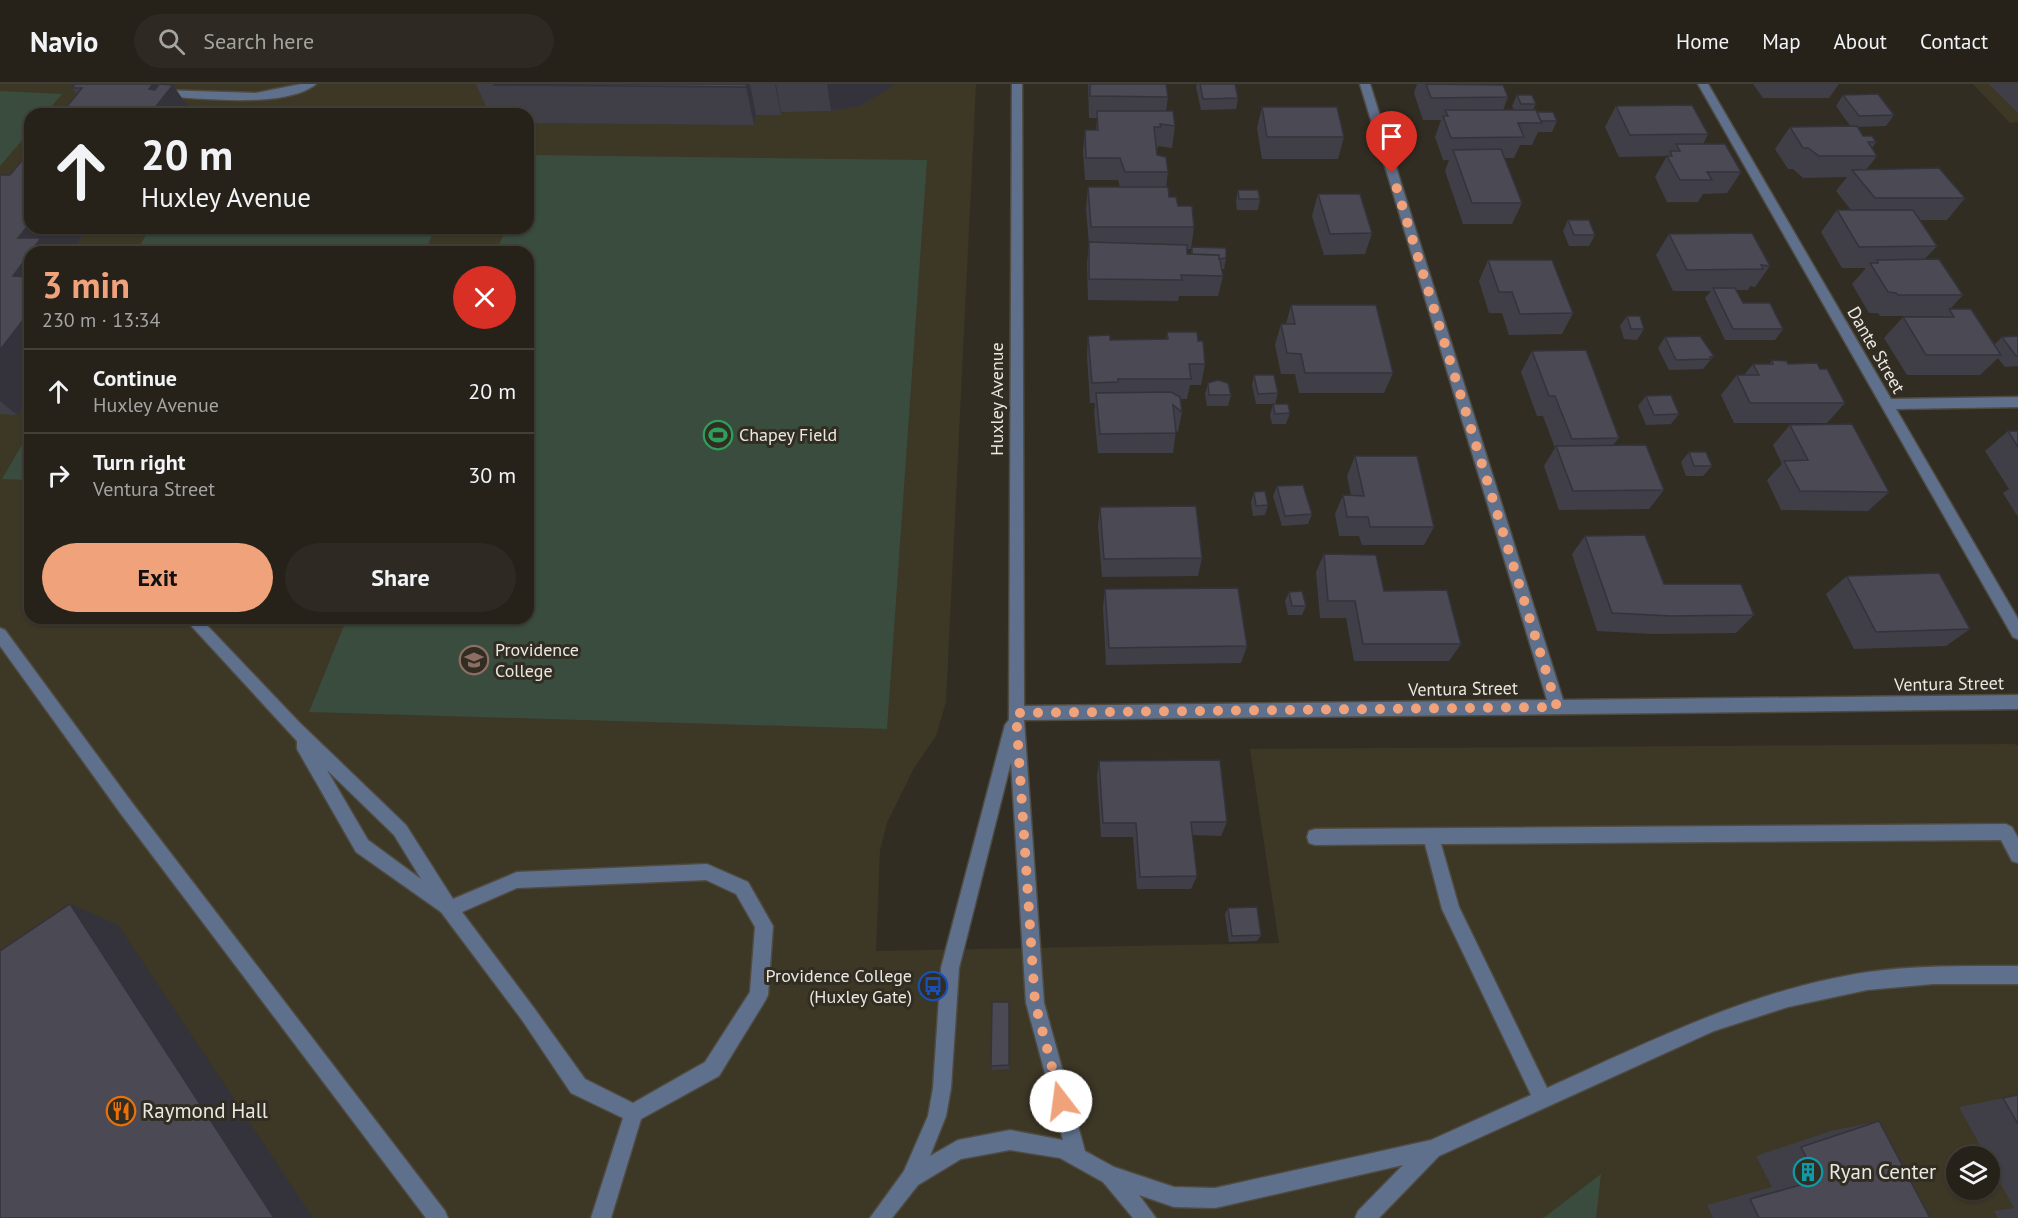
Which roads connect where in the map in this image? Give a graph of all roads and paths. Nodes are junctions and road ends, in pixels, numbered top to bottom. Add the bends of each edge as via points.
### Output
1 (311, 84) edge
2 (1017, 84) edge
3 (1365, 84) edge
4 (1703, 84) edge
5 (148, 92) edge
6 (2018, 402) edge
7 (1886, 404) junction
8 (197, 624) edge
9 (2018, 633) edge
10 (0, 634) edge
11 (2018, 702) edge
12 (1557, 707) junction
13 (1016, 713) junction
14 (294, 728) junction
15 (1431, 836) junction
16 (1315, 837) dead end
17 (2018, 855) edge
18 (449, 909) junction
19 (2018, 975) edge
20 (1542, 1098) junction
21 (634, 1113) junction
22 (1432, 1149) junction
23 (1077, 1158) junction
24 (1110, 1175) junction
25 (911, 1178) junction
26 (438, 1218) edge
27 (600, 1218) edge
28 (880, 1218) edge
29 (1146, 1218) edge
30 (1365, 1218) edge

1 - 5 street via 260,98
2 - 13 street, Huxley Avenue
3 - 12 street
4 - 7 street, Dante Street
6 - 7 street
7 - 9 street, Dante Street
8 - 14 street
10 - 26 street
11 - 12 street, Ventura Street
12 - 13 street, Ventura Street
13 - 23 street, Huxley Avenue via 1035,1003
13 - 25 street, Huxley Avenue via 950,968 937,1116
14 - 18 street via 400,830
14 - 18 street via 362,846
15 - 16 street
15 - 17 street via 2006,832
15 - 20 street via 1451,909
18 - 21 street via 578,1086
18 - 21 street via 517,880 707,872 742,888 764,926 759,995 712,1069
19 - 20 street via 1920,976 1832,987 1793,997 1711,1023
20 - 22 street
21 - 27 street
22 - 24 street via 1215,1198 1174,1197
22 - 30 street
23 - 24 street
23 - 25 street via 1062,1149 1010,1140 958,1150
24 - 29 street
25 - 28 street

